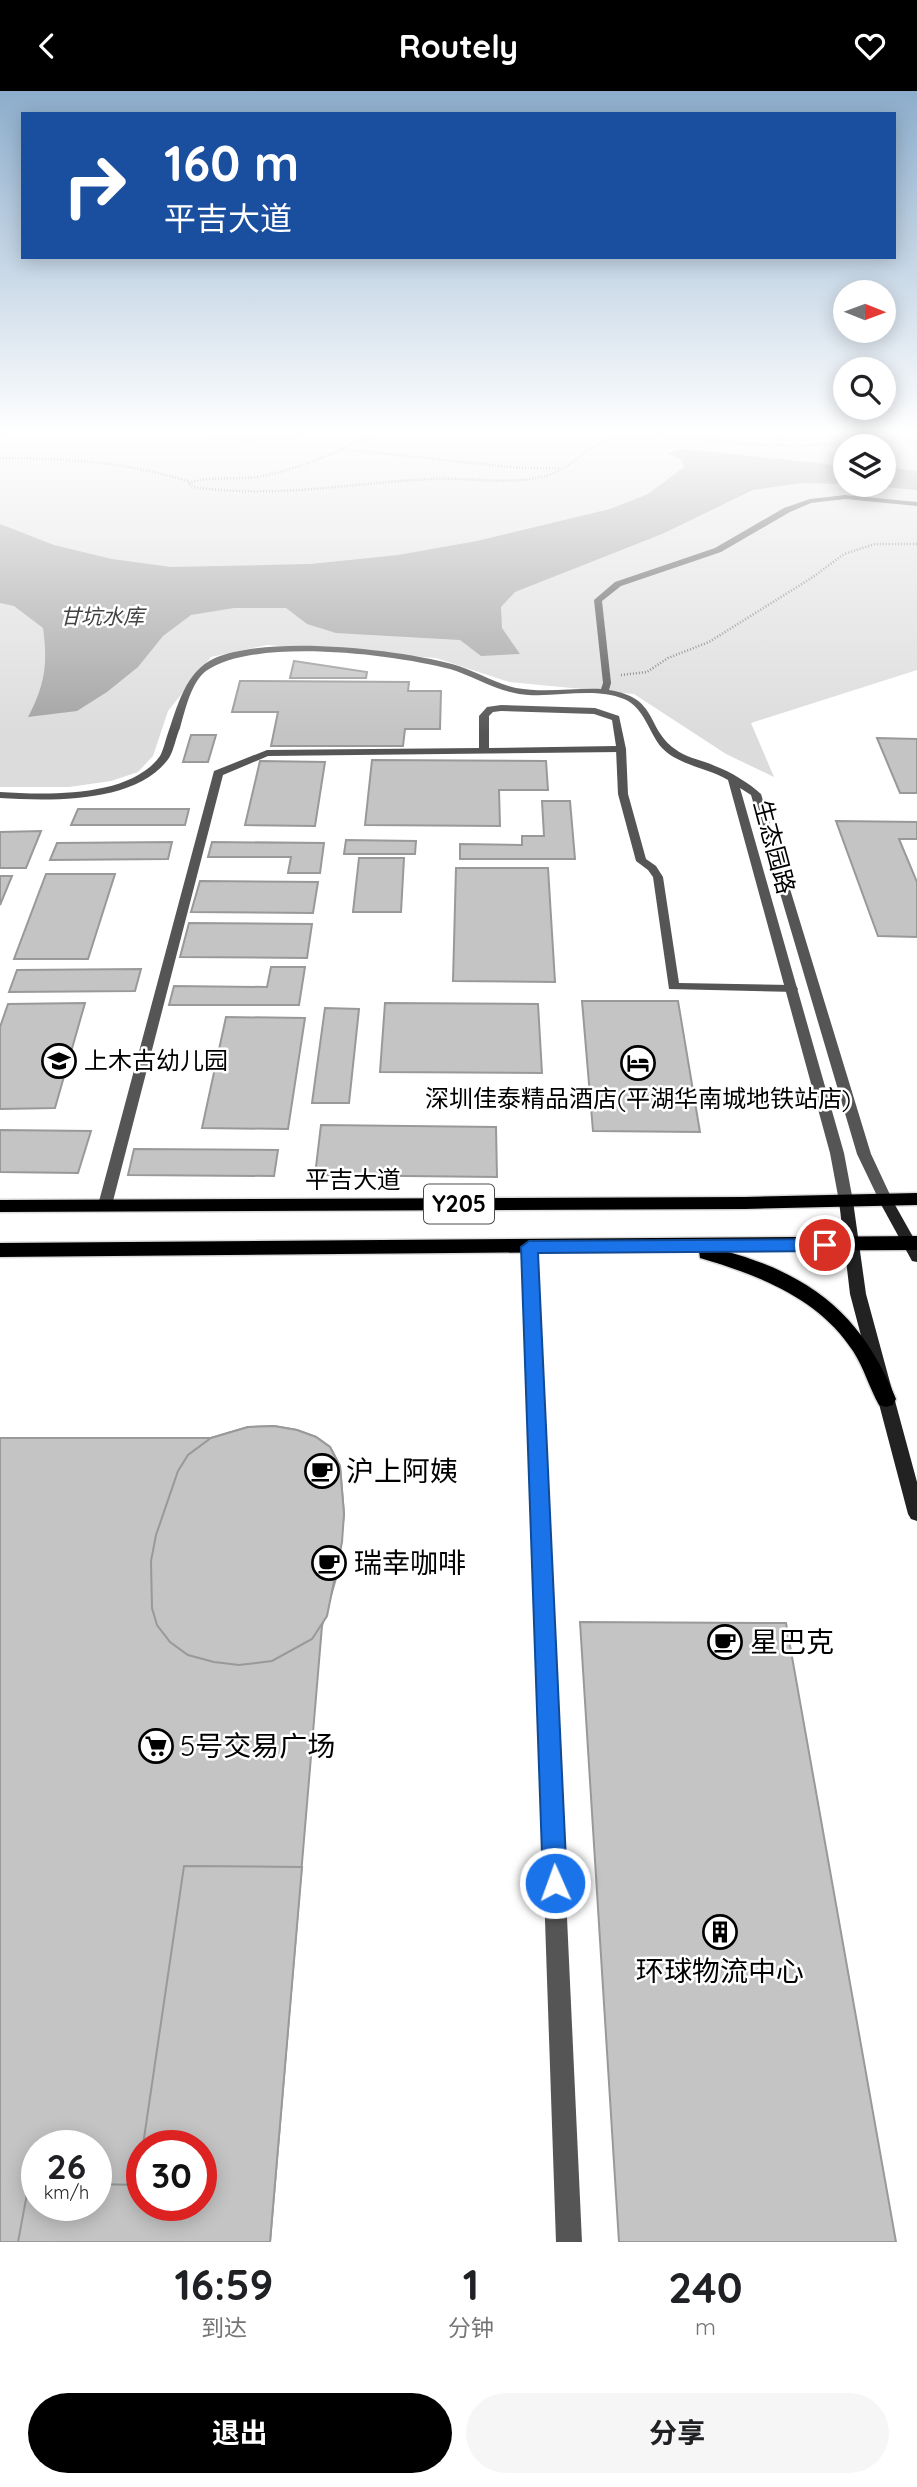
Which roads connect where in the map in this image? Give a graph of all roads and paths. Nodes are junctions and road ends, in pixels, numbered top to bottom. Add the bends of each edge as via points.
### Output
1 (747, 533) edge
2 (917, 544) edge
3 (606, 675) junction
4 (604, 693) junction
5 (621, 749) junction
6 (484, 750) junction
7 (733, 780) junction
8 (0, 795) edge
9 (792, 989) junction
10 (885, 1199) junction
11 (917, 1199) edge
12 (846, 1201) junction
13 (105, 1205) junction
14 (0, 1206) edge
15 (851, 1244) junction
16 (662, 1246) junction
17 (529, 1247) junction
18 (914, 1248) edge
19 (0, 1250) edge
20 (886, 1399) junction
21 (917, 1514) edge
22 (569, 2242) edge

1 - 3 street via 718,550 618,584 598,600
2 - 3 path via 875,544 844,554 709,642 647,672
3 - 4 street
4 - 7 street via 619,694 645,710 656,735 673,752
4 - 8 street via 520,692 465,671 393,657 275,649 242,652 200,671 165,756 146,775 88,792
5 - 6 street
5 - 6 street via 616,719 610,715 501,708 484,716
5 - 9 street via 623,794 641,862 659,877 673,986
6 - 13 street via 267,753 218,773
7 - 9 street, 生态园路
7 - 10 street, 生态园路 via 756,794 864,1154
9 - 12 street, 生态园路
10 - 11 main road, 平吉大道 / Y205
10 - 12 main road, 平吉大道 / Y205
10 - 18 street
12 - 13 main road, 平吉大道 / Y205
12 - 15 street
13 - 14 main road, 平吉大道 / Y205
15 - 16 main road, Y205
15 - 18 main road, Y205
15 - 20 street via 858,1294
16 - 17 main road, Y205
16 - 20 main road via 756,1267 811,1297 856,1340
17 - 19 main road, Y205
17 - 22 street
20 - 21 street

